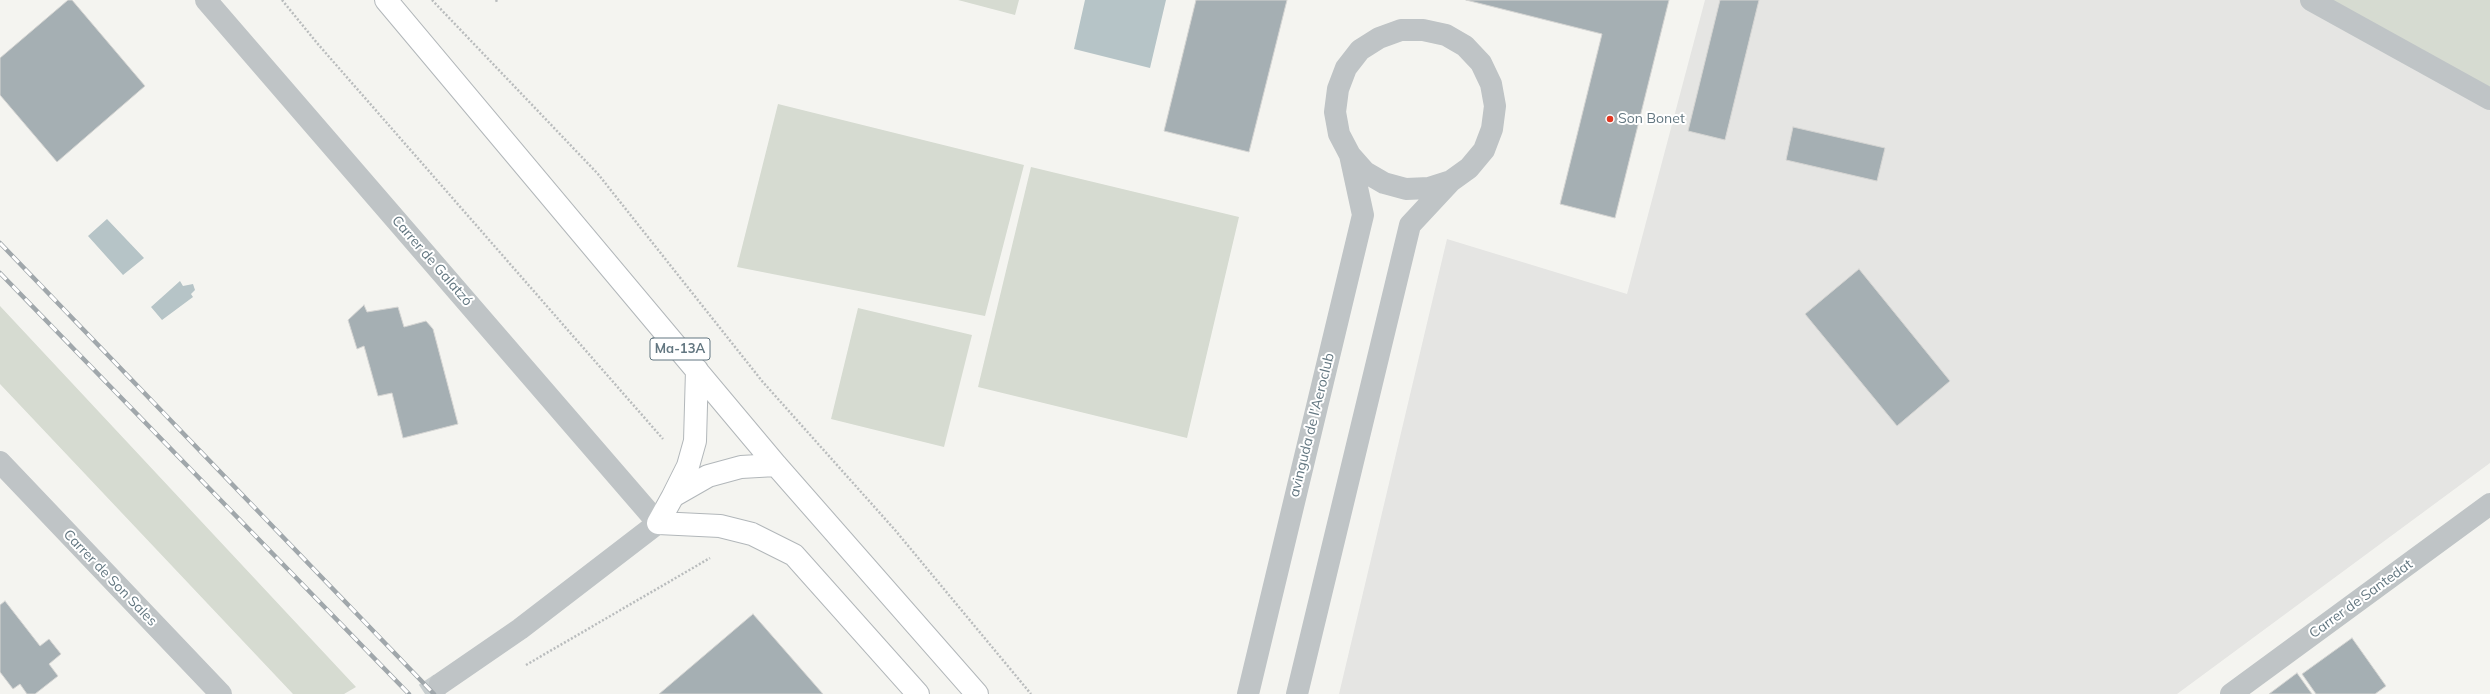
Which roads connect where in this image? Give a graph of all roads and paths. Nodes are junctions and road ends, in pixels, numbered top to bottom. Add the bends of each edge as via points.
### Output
1 (206, 0) edge
2 (282, 0) edge
3 (386, 0) edge
4 (432, 0) edge
5 (2311, 0) edge
6 (2490, 99) edge
7 (1350, 155) junction
8 (1451, 181) junction
9 (698, 370) junction
10 (0, 462) edge
11 (776, 465) junction
12 (676, 490) junction
13 (2487, 512) edge
14 (658, 523) junction
15 (711, 558) dead end
16 (525, 666) dead end
17 (440, 684) tunnel mouth
18 (221, 694) edge
19 (918, 694) edge
20 (977, 694) edge
21 (1031, 694) edge
22 (1248, 694) edge
23 (1297, 694) edge
24 (2232, 694) edge

1 - 14 street, Carrer de Galatzó
2 - 12 path via 664,440
3 - 9 main road, Ma-13A
4 - 21 path via 598,174 762,381 895,530
5 - 6 street
7 - 8 street, avinguda de l'Aeroclub via 1365,172 1406,189 1429,188
7 - 8 street, avinguda de l'Aeroclub via 1339,134 1335,112 1338,89 1346,68 1360,50 1379,38 1400,30 1423,30 1446,35 1465,46 1481,63 1491,84 1495,106 1492,129 1484,150 1469,168
7 - 22 street, avinguda de l'Aeroclub via 1363,215
8 - 23 street, avinguda de l'Aeroclub via 1410,225
9 - 11 main road, Ma-13A
9 - 12 main road via 695,441 688,466
10 - 18 street, Carrer de Son Sales
11 - 12 main road via 741,467 708,476
11 - 20 main road, Ma-13A
12 - 14 main road
13 - 24 street, Carrer de Santedat
14 - 17 street via 520,629
14 - 19 main road via 726,528 752,534 794,555
15 - 16 path

